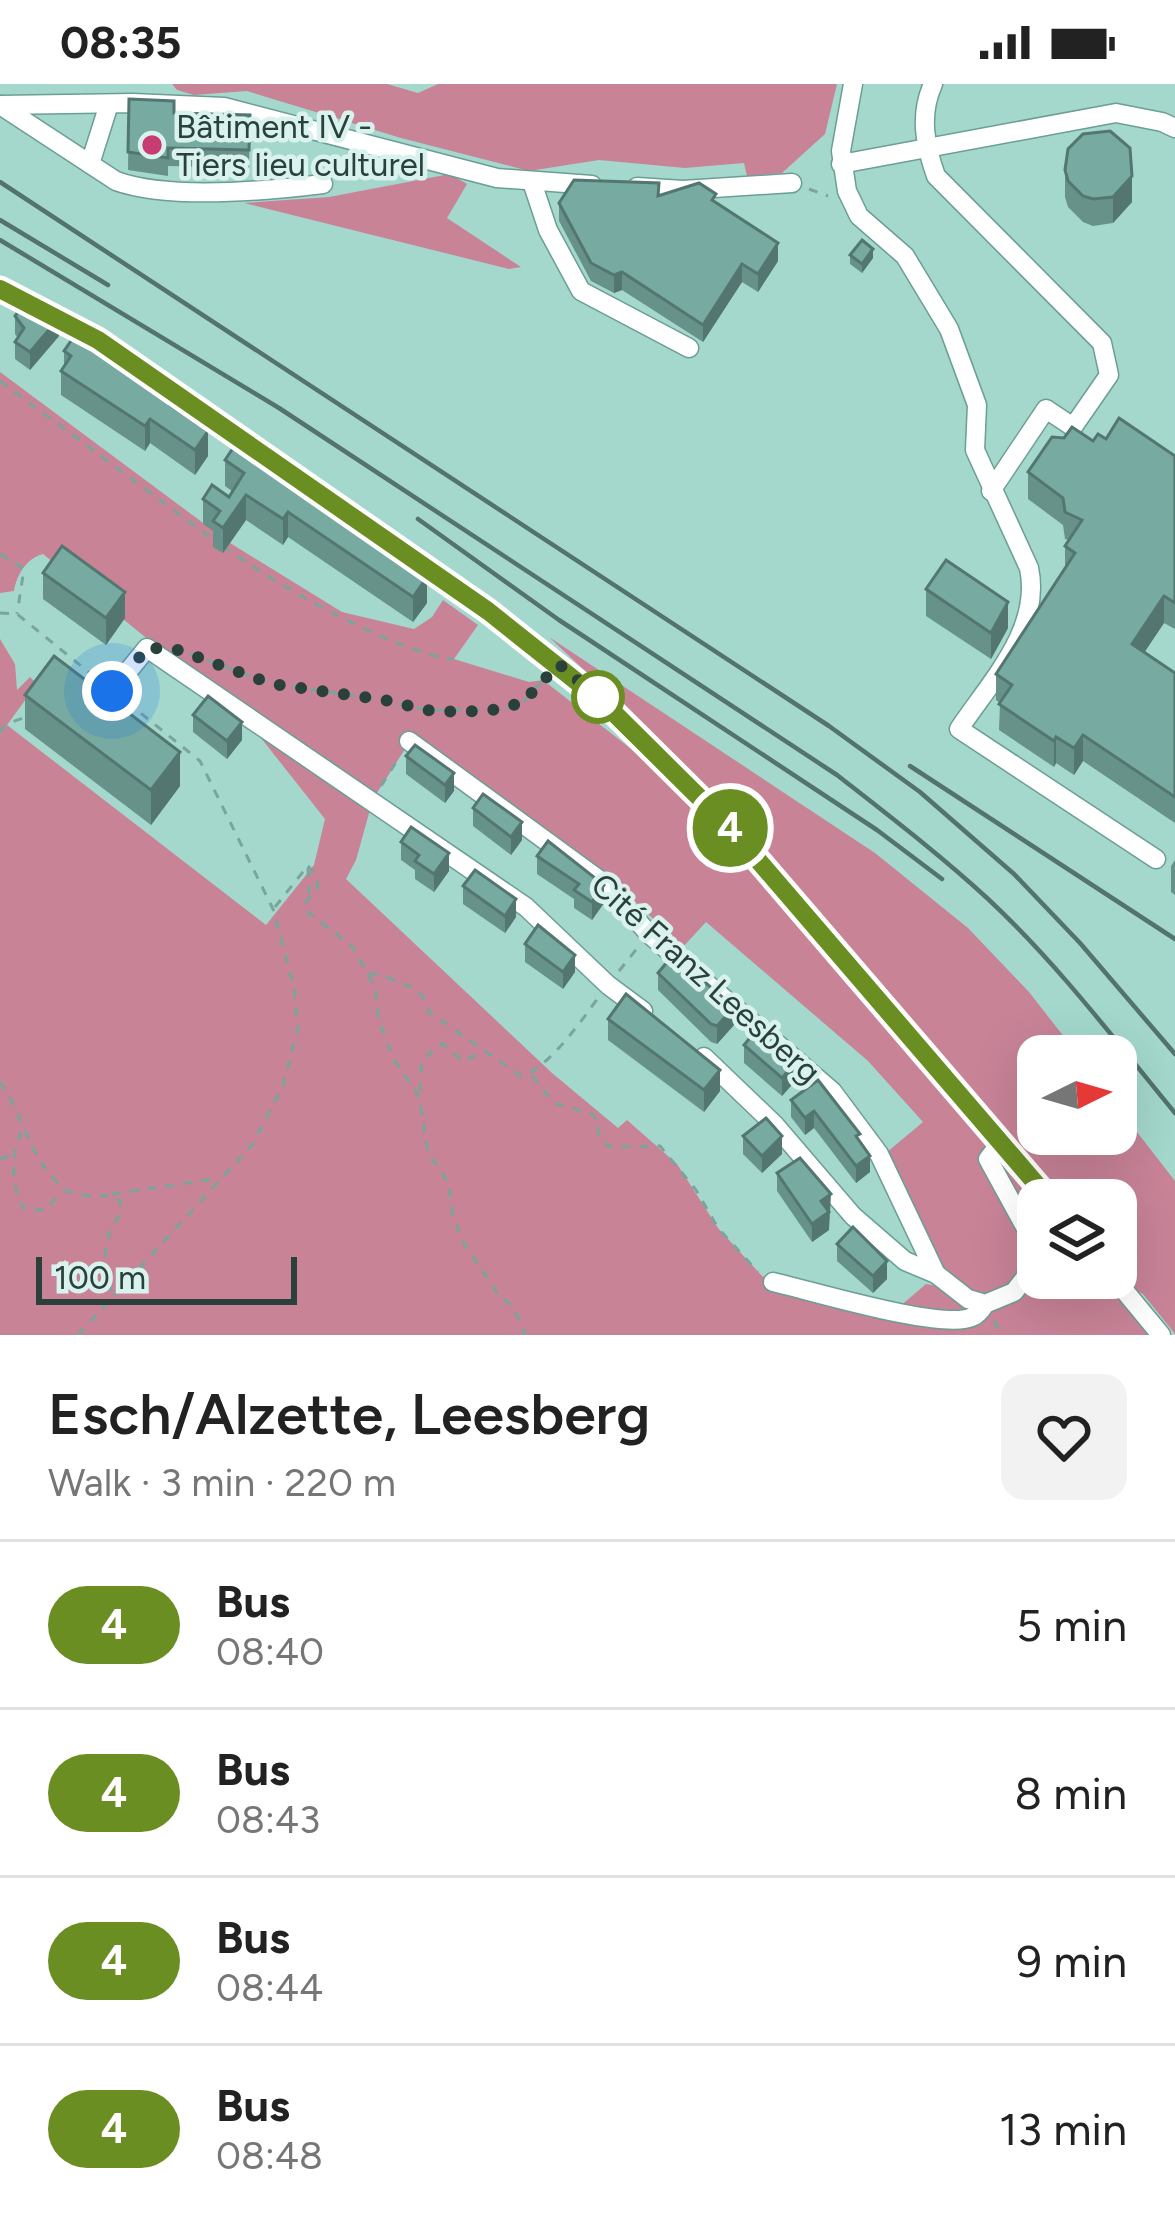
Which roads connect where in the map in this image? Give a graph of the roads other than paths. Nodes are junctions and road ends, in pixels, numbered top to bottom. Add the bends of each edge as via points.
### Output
1 (853, 84) edge
2 (933, 84) edge
3 (136, 93) edge
4 (109, 104) junction
5 (0, 105) edge
6 (1175, 128) edge
7 (926, 148) junction
8 (90, 164) junction
9 (842, 164) junction
10 (532, 182) junction
11 (792, 183) road end
12 (323, 184) dead end
13 (0, 290) edge
14 (688, 348) dead end
15 (117, 354) edge
16 (136, 367) edge
17 (991, 491) junction
18 (559, 664) junction
19 (543, 680) road end
20 (112, 691) road end
21 (409, 741) dead end
22 (1156, 859) dead end
23 (656, 1021) edge
24 (688, 1045) edge
25 (1002, 1141) junction
26 (1033, 1179) edge
27 (936, 1274) junction
28 (772, 1282) road end
29 (1131, 1299) edge
30 (985, 1304) junction
31 (1161, 1335) edge

1 - 9 street
2 - 7 street via 924,104
3 - 4 street
3 - 10 street
4 - 5 street
4 - 8 street
5 - 8 street
6 - 7 street via 1116,113
7 - 9 street
7 - 17 street via 936,176 1102,343 1109,375 1073,428 1046,409
8 - 12 street via 134,188
9 - 17 street via 859,216 905,256 949,329 976,405 975,450
10 - 11 street via 682,190
10 - 14 street via 581,291
13 - 15 street
16 - 18 street
17 - 22 street via 1029,568 1033,601 1024,632 959,730
18 - 19 street
18 - 25 street via 733,831
20 - 23 street, Cité Franz Leesberg via 147,648 526,907
21 - 27 street, Cité Franz Leesberg via 605,884 649,934 832,1091 879,1154
24 - 27 street, Cité Franz Leesberg via 776,1125 853,1216 905,1261
25 - 26 street
25 - 30 street via 988,1159 1028,1232 1031,1258 1014,1292
27 - 30 street, Cité Franz Leesberg
28 - 30 street via 957,1321
29 - 31 street

